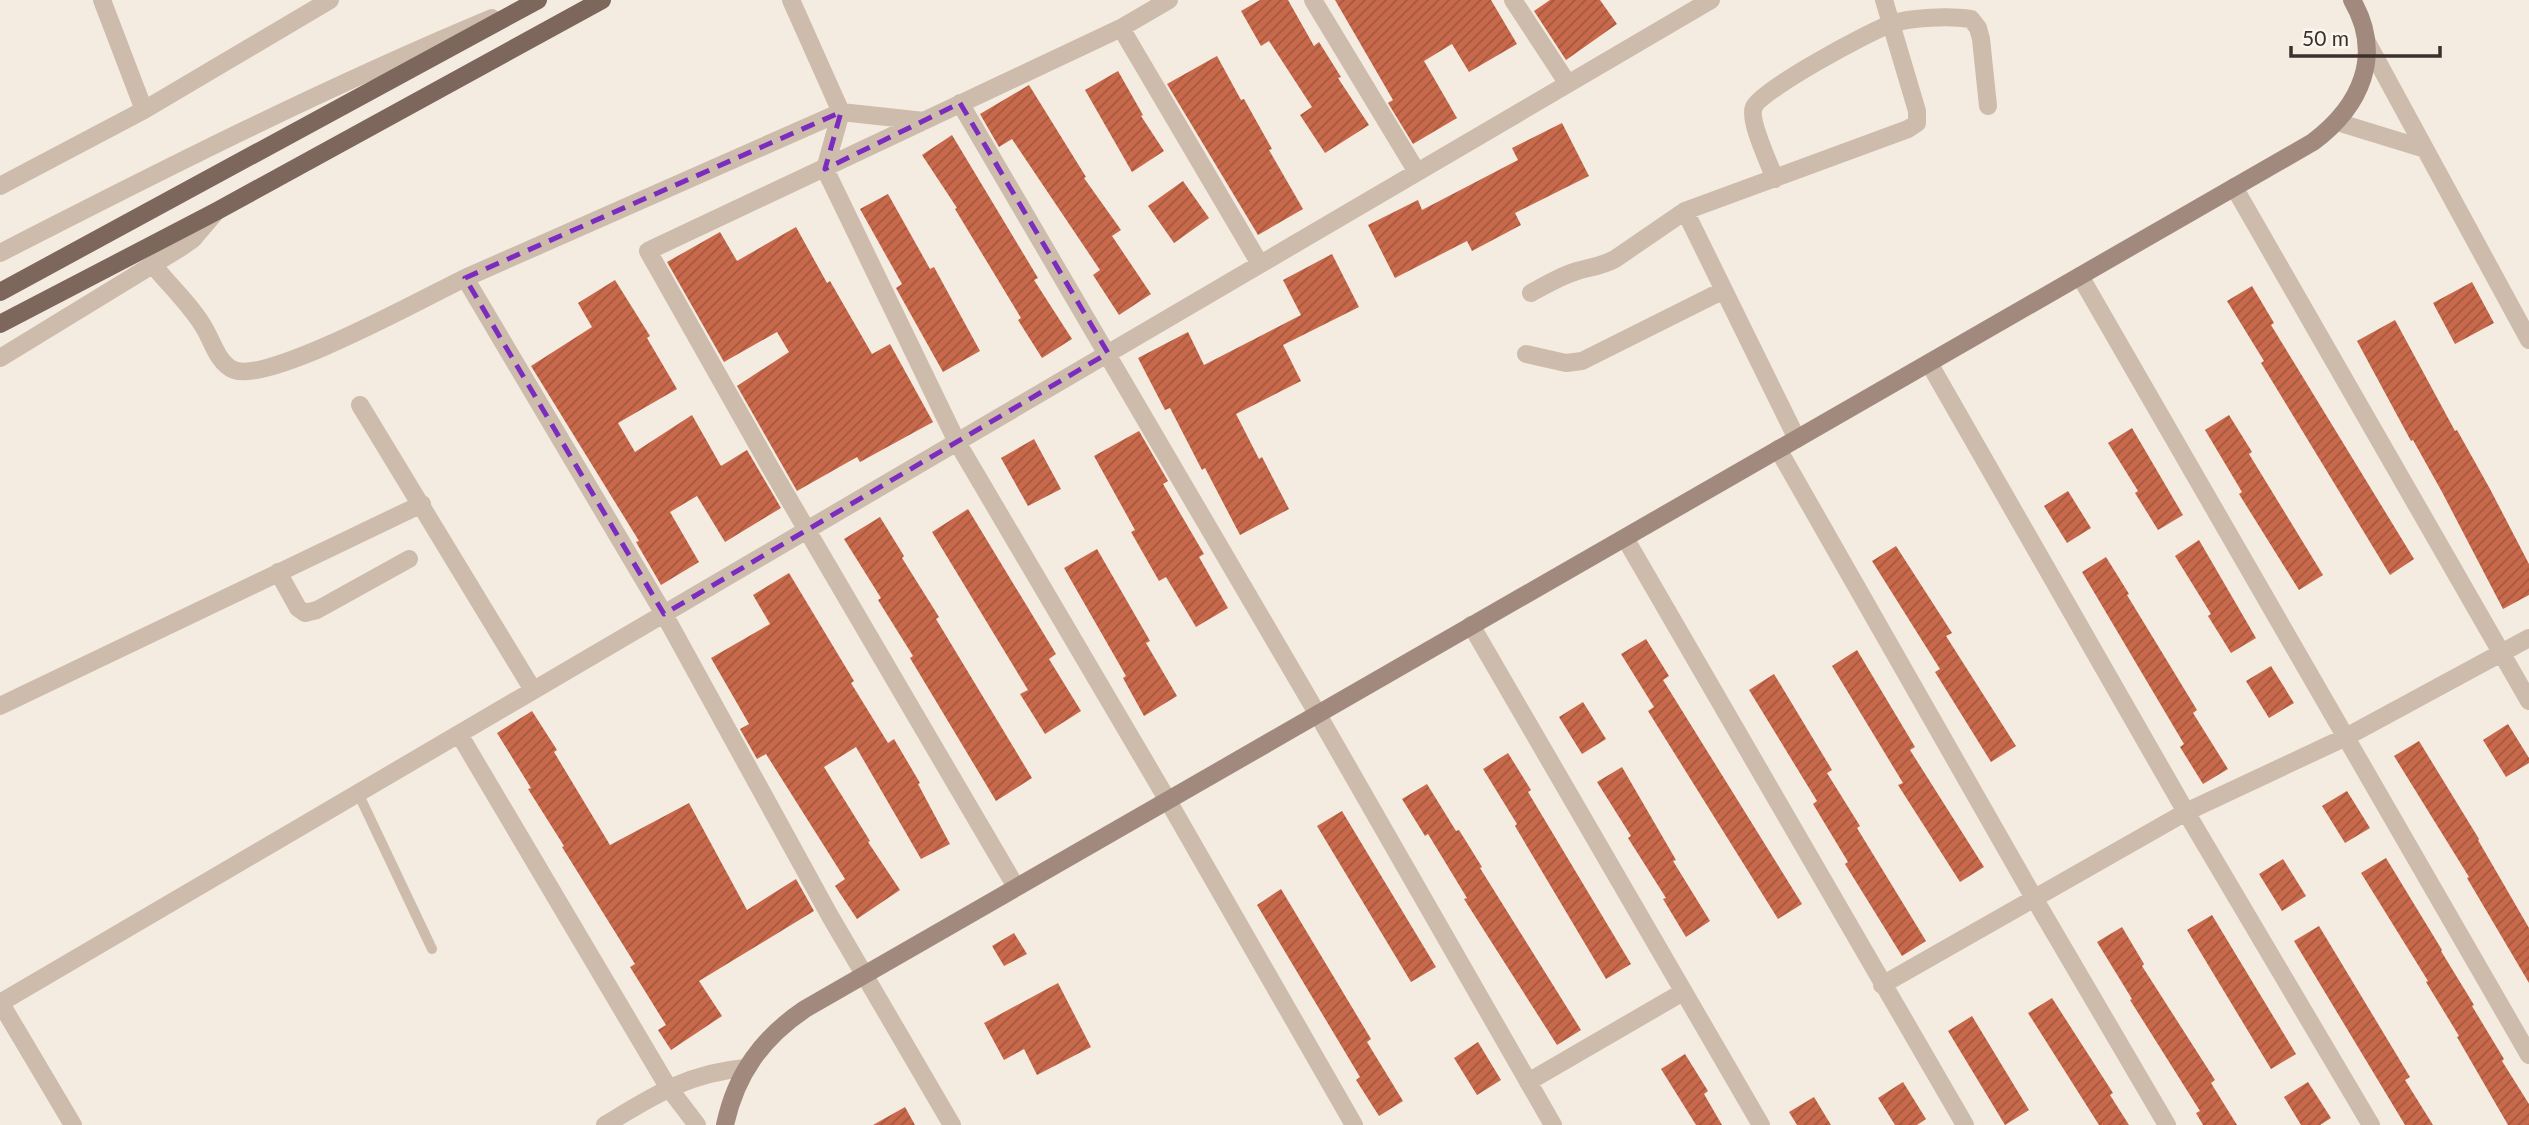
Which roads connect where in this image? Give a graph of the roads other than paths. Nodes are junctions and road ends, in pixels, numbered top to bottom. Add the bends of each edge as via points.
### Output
1 (102, 0) edge
2 (330, 0) edge
3 (536, 0) edge
4 (602, 0) edge
5 (791, 0) edge
6 (1169, 0) edge
7 (1313, 0) edge
8 (1513, 0) edge
9 (1711, 0) edge
10 (1884, 0) edge
11 (2351, 0) edge
12 (1891, 24) junction
13 (1121, 28) junction
14 (2368, 44) junction
15 (1568, 84) junction
16 (960, 103) junction
17 (1988, 106) dead end
18 (144, 110) junction
19 (841, 112) junction
20 (924, 121) junction
21 (2337, 122) junction
22 (2425, 149) junction
23 (825, 169) junction
24 (1418, 172) junction
25 (1775, 179) junction
26 (0, 186) edge
27 (2234, 187) junction
28 (217, 211) junction
29 (1685, 211) junction
30 (0, 253) edge
31 (1260, 264) junction
32 (153, 265) junction
33 (2080, 276) junction
34 (464, 278) junction
35 (1724, 290) junction
36 (0, 292) edge
37 (1531, 293) dead end
38 (0, 324) edge
39 (2529, 340) edge
40 (1108, 353) junction
41 (1526, 354) dead end
42 (0, 358) edge
43 (1929, 363) junction
44 (360, 405) dead end
45 (1797, 439) junction
46 (957, 442) junction
47 (1779, 449) junction
48 (422, 504) junction
49 (808, 530) junction
50 (1625, 538) junction
51 (409, 559) dead end
52 (278, 572) junction
53 (664, 614) junction
54 (1471, 625) junction
55 (2529, 638) edge
56 (2502, 655) junction
57 (533, 691) junction
58 (2529, 701) edge
59 (0, 706) edge
60 (1317, 713) junction
61 (459, 734) junction
62 (2346, 737) junction
63 (358, 793) junction
64 (1167, 799) junction
65 (2186, 812) junction
66 (1016, 887) junction
67 (2034, 898) junction
68 (432, 949) dead end
69 (866, 974) junction
70 (1882, 985) junction
71 (1683, 992) junction
72 (0, 1002) edge
73 (2529, 1055) edge
74 (746, 1068) junction
75 (1528, 1082) junction
76 (668, 1087) junction
77 (73, 1125) edge
78 (606, 1125) edge
79 (696, 1125) edge
80 (725, 1125) edge
81 (952, 1125) edge
82 (1354, 1125) edge
83 (1553, 1125) edge
84 (1761, 1125) edge
85 (1965, 1125) edge
86 (2167, 1125) edge
87 (2371, 1125) edge

1 - 18 street
2 - 18 street
3 - 30 street via 294,106
3 - 36 main road
4 - 28 main road
5 - 19 street
6 - 13 street
7 - 24 street
8 - 15 street
9 - 15 street
10 - 12 street
11 - 14 main road
12 - 17 street via 1951,16 1970,19 1981,39
12 - 25 street via 1790,77 1754,106 1756,128
12 - 25 street via 1917,123
13 - 16 street
13 - 31 street
14 - 21 main road via 2358,89
14 - 22 street
15 - 24 street
16 - 20 street
16 - 40 street
18 - 26 street
19 - 20 street
19 - 23 street
19 - 34 street
20 - 23 street
21 - 22 street
21 - 27 main road via 2313,142
22 - 39 street
23 - 46 street
23 - 49 street via 648,251
24 - 31 street
25 - 29 street
27 - 33 main road
27 - 56 street
28 - 32 street via 192,239
28 - 38 main road
29 - 35 street
29 - 37 street via 1615,260 1556,279
31 - 40 street
32 - 34 street via 200,321 218,355 232,369 247,372 306,355
32 - 42 street
33 - 43 main road
33 - 62 street
34 - 53 street
35 - 41 street via 1582,361 1566,363
35 - 45 street
40 - 46 street
40 - 60 street
43 - 45 main road
43 - 65 street
44 - 48 street
45 - 47 main road
46 - 49 street
46 - 64 street
47 - 50 main road
47 - 67 street
48 - 52 street
48 - 57 street
49 - 53 street
49 - 66 street
50 - 54 main road
50 - 70 street
51 - 52 street via 305,613
52 - 59 street
53 - 57 street
53 - 69 street
54 - 60 main road
54 - 71 street
55 - 56 street
56 - 58 street
56 - 62 street
57 - 61 street
60 - 64 main road
60 - 75 street
61 - 63 street
61 - 76 street
62 - 65 street
62 - 73 street
63 - 68 lane
63 - 72 street
64 - 66 main road
64 - 82 street
65 - 67 street
65 - 87 street
66 - 69 main road
67 - 70 street
67 - 86 street
69 - 74 main road via 788,1021
69 - 81 street
70 - 85 street
71 - 75 street
71 - 84 street
72 - 77 street
74 - 76 street via 718,1070
74 - 80 main road
75 - 83 street
76 - 78 street
76 - 79 street

